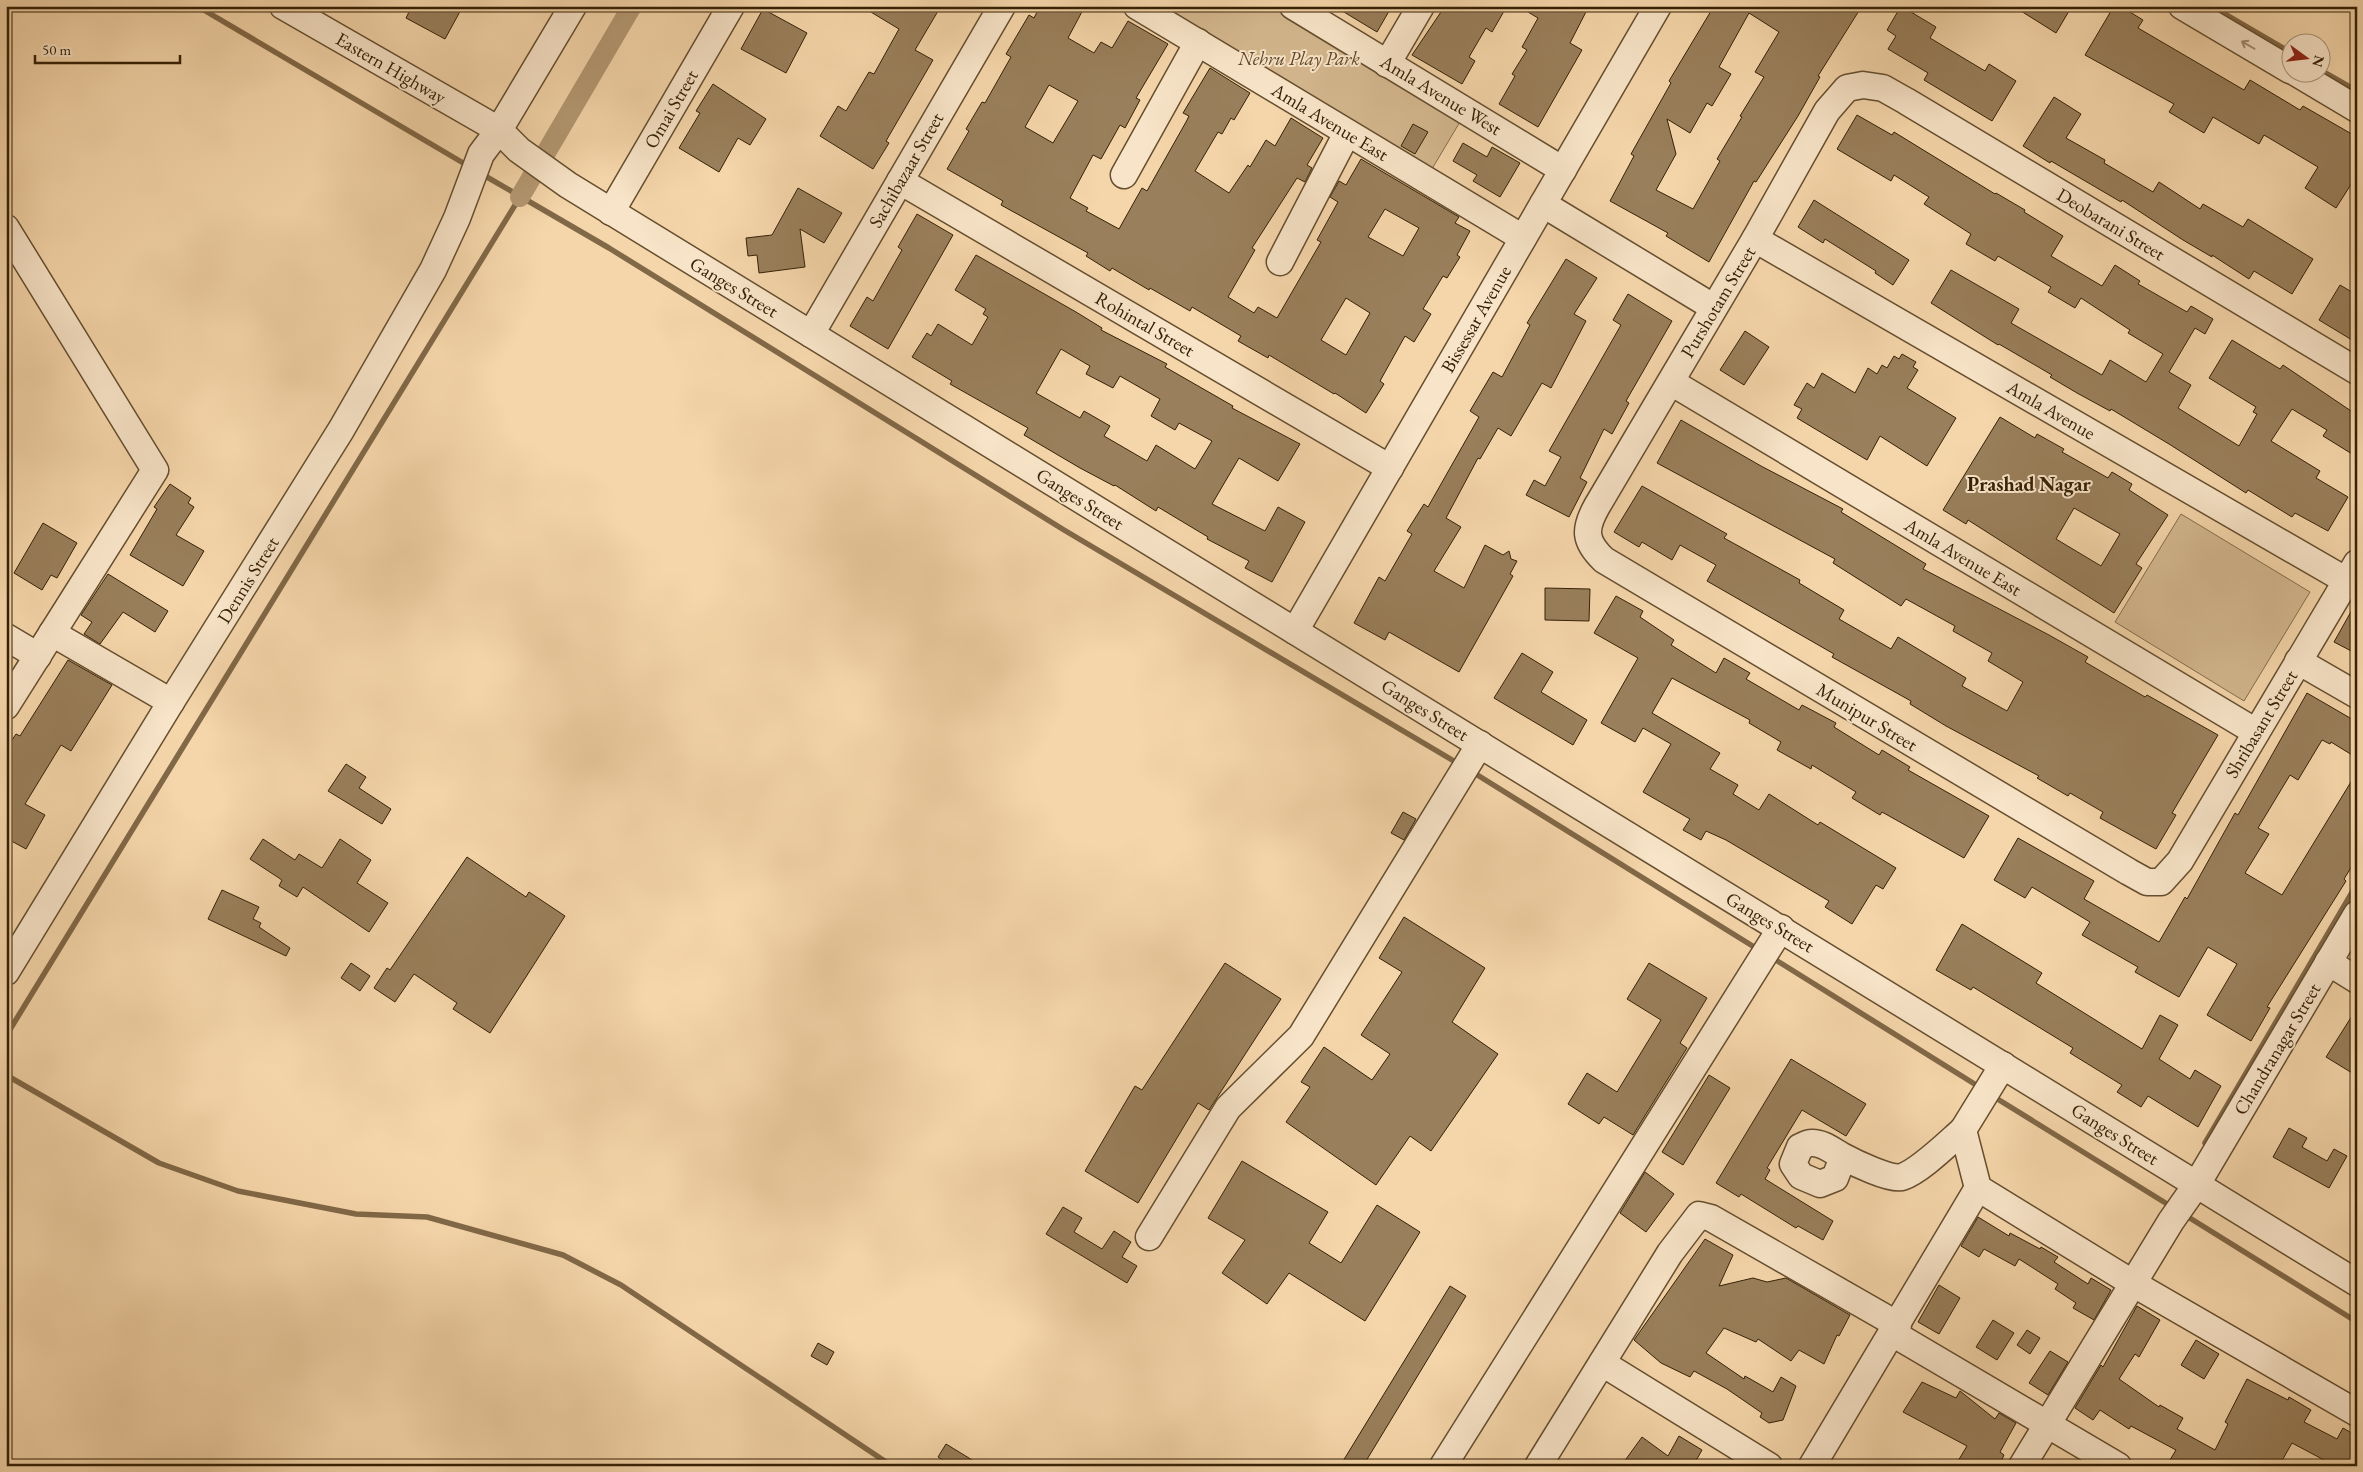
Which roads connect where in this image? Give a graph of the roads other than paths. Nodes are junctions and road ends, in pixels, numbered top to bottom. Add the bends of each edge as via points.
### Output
1 (283, 6) edge
2 (573, 6) edge
3 (731, 6) edge
4 (1002, 6) edge
5 (1137, 6) edge
6 (1293, 6) edge
7 (1422, 6) edge
8 (1658, 6) edge
9 (2182, 6) edge
10 (1198, 42) junction
11 (1387, 64) junction
12 (2280, 64) edge
13 (2312, 82) edge
14 (1863, 85) joint
15 (2357, 109) edge
16 (499, 130) junction
17 (1347, 132) junction
18 (1563, 170) junction
19 (1124, 175) dead end
20 (900, 181) junction
21 (1543, 204) junction
22 (611, 212) junction
23 (6, 228) edge
24 (1523, 238) junction
25 (1755, 239) junction
26 (1280, 262) dead end
27 (1713, 307) junction
28 (811, 334) junction
29 (2357, 370) edge
30 (1670, 382) junction
31 (1390, 468) junction
32 (1588, 534) joint
33 (2352, 572) edge
34 (1295, 631) junction
35 (52, 633) junction
36 (6, 637) edge
37 (38, 656) junction
38 (2298, 661) junction
39 (2357, 695) edge
40 (171, 702) junction
41 (6, 706) edge
42 (2256, 732) junction
43 (1475, 753) junction
44 (2161, 882) joint
45 (2357, 914) edge
46 (1770, 947) junction
47 (2328, 962) junction
48 (6, 972) edge
49 (2357, 980) edge
50 (1992, 1083) junction
51 (1963, 1130) junction
52 (1843, 1157) dead end
53 (2197, 1184) junction
54 (1978, 1188) junction
55 (1149, 1237) dead end
56 (2357, 1283) edge
57 (2134, 1284) junction
58 (1897, 1327) junction
59 (1602, 1363) junction
60 (2357, 1413) edge
61 (2048, 1424) junction
62 (1443, 1466) edge
63 (1538, 1466) edge
64 (1769, 1466) edge
65 (1812, 1466) edge
66 (2022, 1466) edge
67 (2118, 1466) edge

1 - 16 street, Eastern Highway
2 - 16 street
3 - 22 street, Omai Street
4 - 20 street, Sachibazaar Street
5 - 10 street, Amla Avenue East
6 - 11 street, Amla Avenue West
7 - 11 street
8 - 18 street, Bissessar Avenue
12 -> 9 street
10 - 17 street, Amla Avenue East
10 - 19 street
11 - 18 street, Amla Avenue West
13 - 15 street
14 - 25 street, Purshotam Street via 1847,88 1827,111
14 - 29 street, Deobarani Street via 1883,88 1906,100
16 - 22 street, Ganges Street via 519,150
16 - 40 street, Dennis Street via 482,154 444,250 404,321 336,438
17 - 24 street, Amla Avenue East
17 - 26 street
18 - 21 street, Bissessar Avenue
20 - 28 street, Sachibazaar Street
20 - 31 street, Rohintal Street
21 - 24 street, Bissessar Avenue
21 - 27 street
22 - 28 street, Ganges Street
23 - 35 street via 155,470
24 - 31 street, Bissessar Avenue
25 - 27 street, Purshotam Street
25 - 33 street, Amla Avenue
27 - 30 street, Purshotam Street
28 - 34 street, Ganges Street
30 - 32 street, Purshotam Street via 1589,521
30 - 42 street, Amla Avenue East
31 - 34 street, Bissessar Avenue
32 - 44 street, Munipur Street via 1591,548 1612,565 2129,872 2147,882
33 - 38 street, Shribasant Street
34 - 43 street, Ganges Street
35 - 37 street
35 - 40 street
36 - 37 street
37 - 41 street
38 - 39 street
38 - 42 street, Shribasant Street
40 - 48 street, Dennis Street
42 - 44 street, Shribasant Street via 2180,861
43 - 46 street, Ganges Street
43 - 55 street via 1301,1036 1228,1108
45 - 47 street, Chandranagar Street
46 - 50 street, Ganges Street
46 - 62 street
47 - 49 street
47 - 53 street, Chandranagar Street
50 - 51 street
50 - 53 street, Ganges Street
51 - 52 street via 1904,1177 1887,1177
51 - 54 street
53 - 56 street, Ganges Street
53 - 57 street, Chandranagar Street
54 - 57 street
54 - 58 street
57 - 60 street
57 - 61 street, Chandranagar Street
58 - 59 street via 1711,1218 1699,1215 1670,1253
58 - 61 street via 1899,1337
58 - 65 street
59 - 63 street
59 - 64 street
61 - 66 street, Chandranagar Street
61 - 67 street

